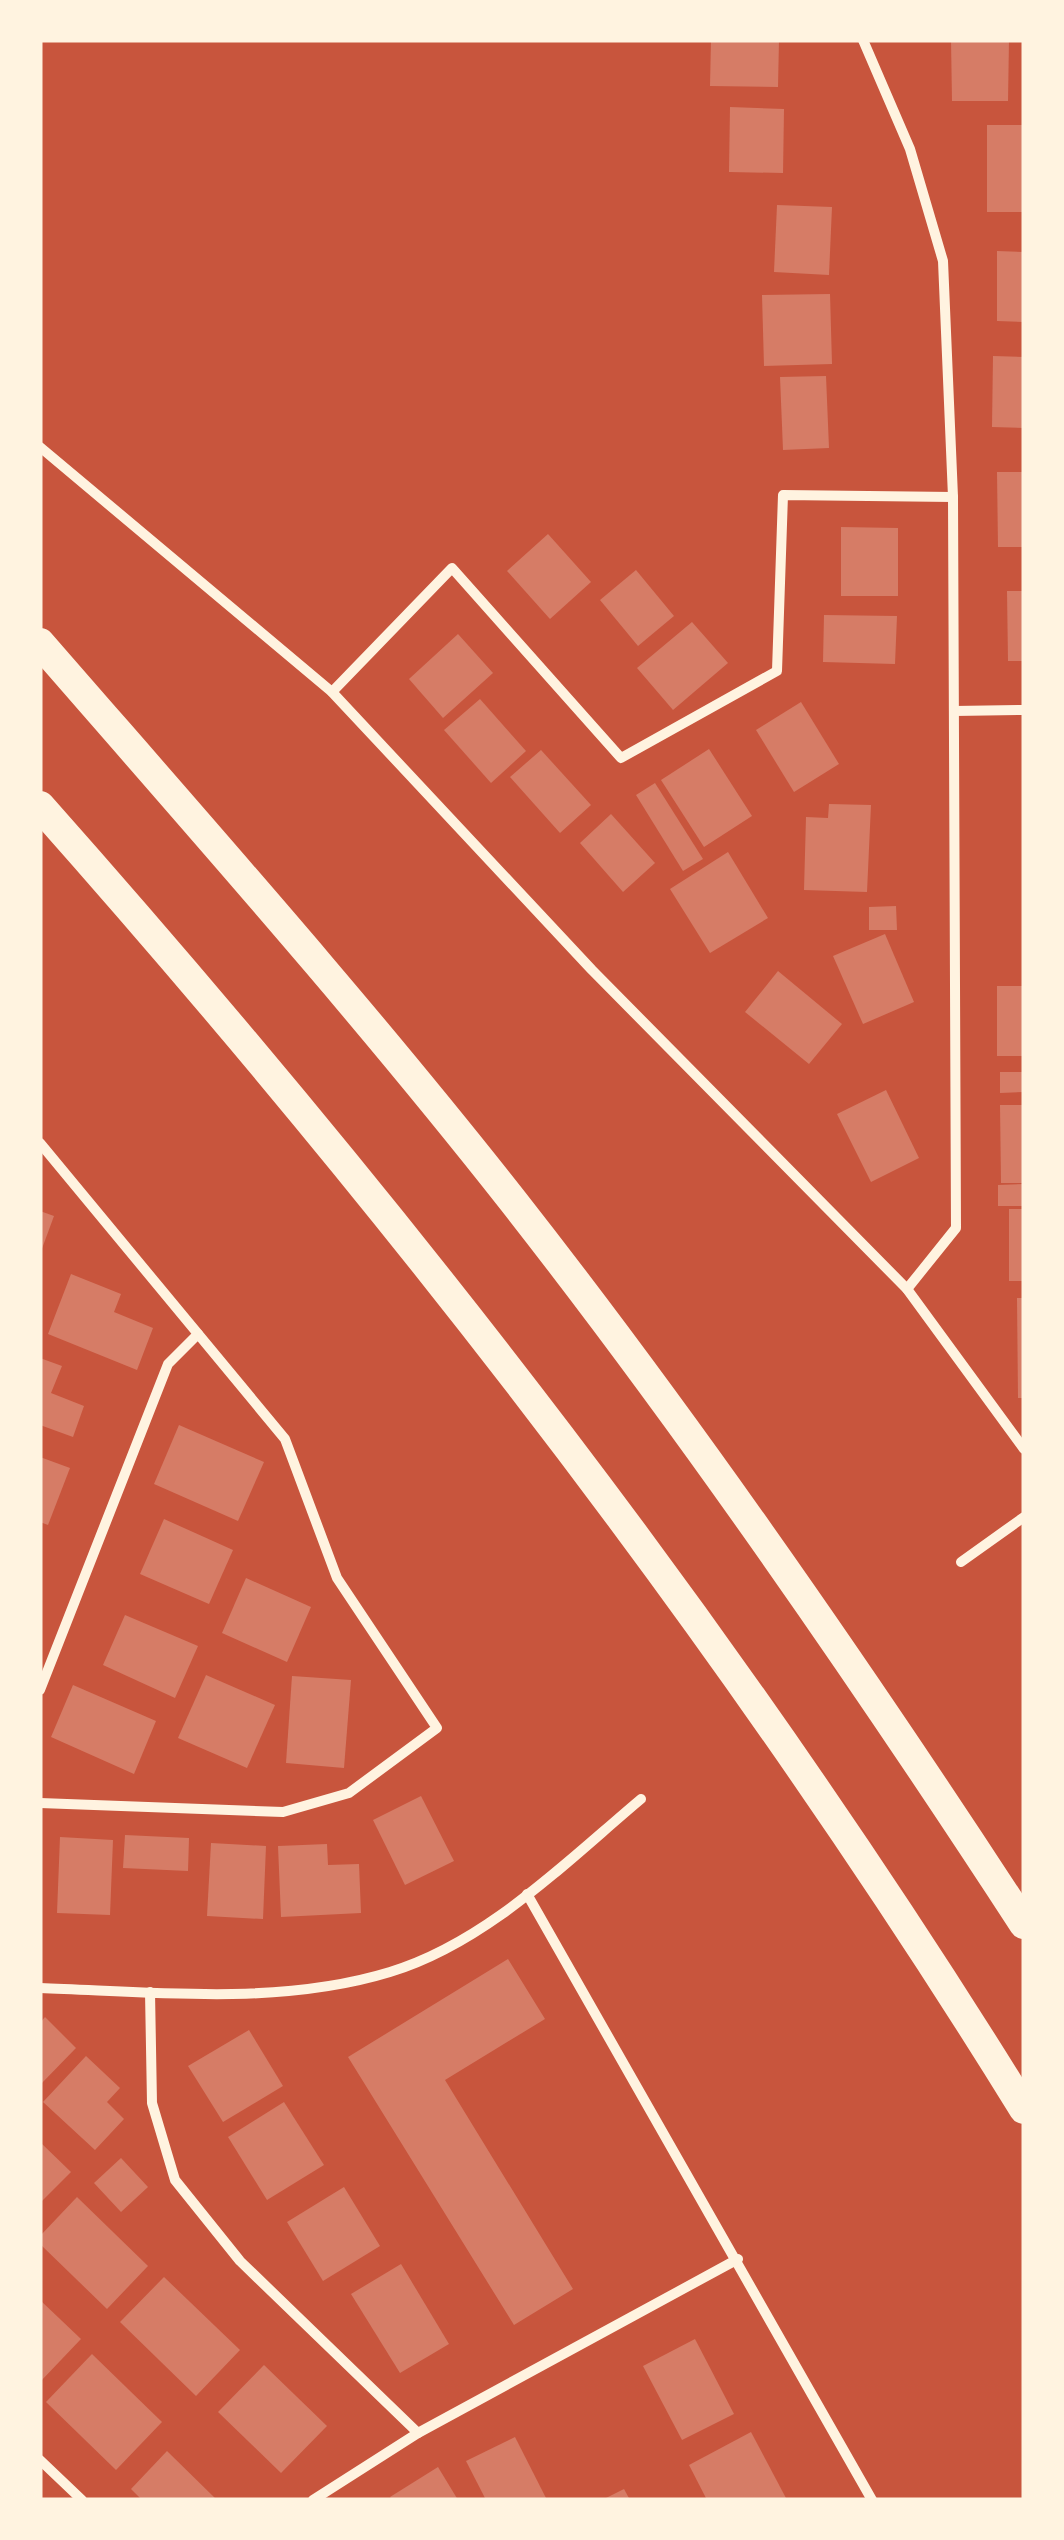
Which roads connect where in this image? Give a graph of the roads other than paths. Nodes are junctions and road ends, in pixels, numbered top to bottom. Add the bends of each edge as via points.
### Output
1 (863, 40) edge
2 (40, 447) edge
3 (953, 497) junction
4 (40, 643) edge
5 (332, 692) junction
6 (1024, 710) edge
7 (954, 711) junction
8 (40, 806) edge
9 (40, 1143) edge
10 (907, 1289) junction
11 (198, 1334) junction
12 (1024, 1449) edge
13 (1024, 1517) edge
14 (960, 1562) dead end
15 (40, 1690) edge
16 (641, 1800) dead end
17 (40, 1802) edge
18 (527, 1894) junction
19 (1024, 1924) edge
20 (40, 1988) edge
21 (150, 1992) junction
22 (1024, 2109) edge
23 (738, 2260) junction
24 (418, 2433) junction
25 (40, 2460) edge
26 (82, 2500) edge
27 (313, 2500) edge
28 (872, 2500) edge

1 - 3 street via 910,149 943,261
2 - 5 street
3 - 5 street via 783,495 776,671 620,758 452,568
3 - 7 street
4 - 19 highway via 286,925 513,1201 724,1482
5 - 10 street via 592,970
6 - 7 street
7 - 10 street via 956,1228
8 - 22 highway via 222,1012 437,1275 640,1540 824,1798
9 - 11 street
10 - 12 street
11 - 15 street via 168,1364
11 - 17 street via 285,1439 336,1578 437,1728 349,1793 282,1812
13 - 14 street
16 - 18 street
18 - 21 street via 454,1942 392,1972 309,1990
18 - 23 street
20 - 21 street
21 - 24 street via 152,2104 175,2180 240,2261
23 - 24 street
23 - 28 street
24 - 27 street
25 - 26 street

